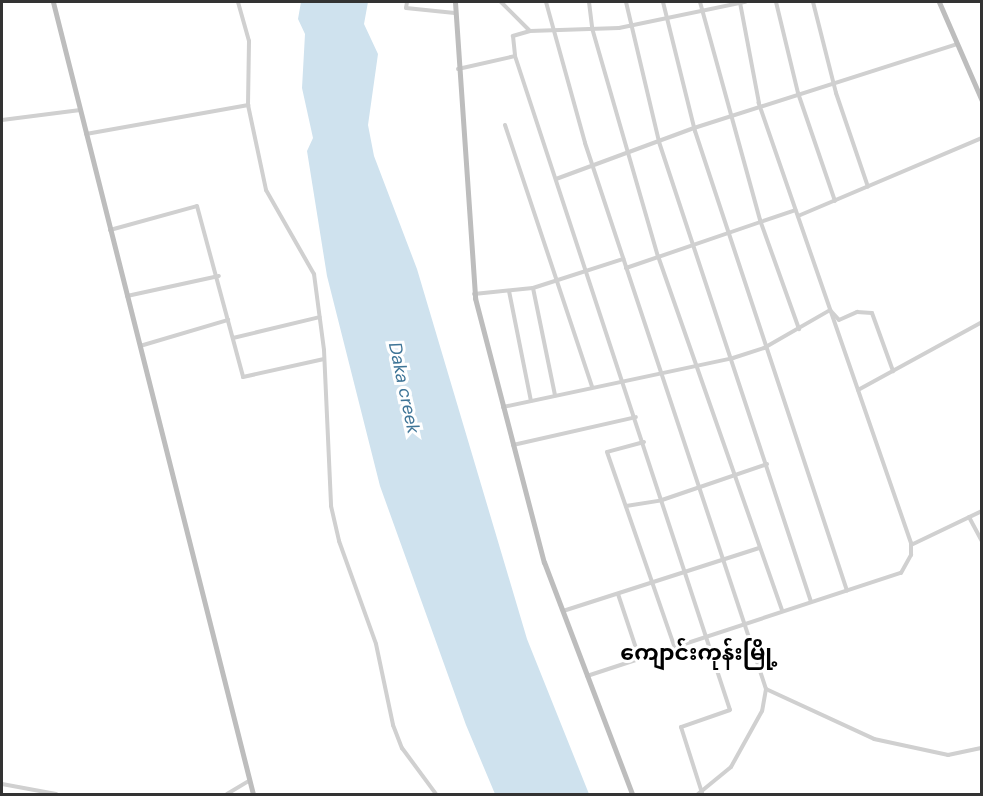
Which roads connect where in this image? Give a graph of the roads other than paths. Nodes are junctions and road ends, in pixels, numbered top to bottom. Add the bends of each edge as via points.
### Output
1 (53, 2) edge
2 (238, 2) edge
3 (407, 2) edge
4 (455, 2) edge
5 (501, 2) edge
6 (546, 2) edge
7 (589, 2) edge
8 (626, 2) edge
9 (663, 2) edge
10 (700, 2) edge
11 (742, 2) edge
12 (776, 2) edge
13 (813, 2) edge
14 (939, 2) edge
15 (703, 12) junction
16 (455, 14) junction
17 (669, 20) junction
18 (630, 26) junction
19 (592, 28) junction
20 (550, 29) junction
21 (530, 31) junction
22 (957, 44) junction
23 (515, 56) junction
24 (458, 69) junction
25 (834, 86) junction
26 (799, 98) junction
27 (981, 101) edge
28 (248, 105) junction
29 (761, 108) junction
30 (80, 110) junction
31 (730, 117) junction
32 (2, 120) edge
33 (504, 125) dead end
34 (694, 128) junction
35 (86, 134) junction
36 (981, 138) edge
37 (659, 142) junction
38 (628, 153) junction
39 (593, 166) junction
40 (556, 179) junction
41 (867, 187) junction
42 (835, 201) junction
43 (795, 210) junction
44 (798, 216) junction
45 (760, 220) junction
46 (110, 230) junction
47 (728, 231) junction
48 (693, 243) junction
49 (658, 256) junction
50 (623, 259) junction
51 (626, 268) junction
52 (585, 270) junction
53 (219, 276) junction
54 (553, 282) junction
55 (533, 288) junction
56 (509, 291) junction
57 (474, 294) junction
58 (127, 296) junction
59 (830, 310) junction
60 (320, 317) junction
61 (228, 320) junction
62 (981, 322) edge
63 (799, 329) junction
64 (233, 338) junction
65 (140, 346) junction
66 (764, 348) junction
67 (733, 358) junction
68 (324, 359) junction
69 (697, 363) junction
70 (661, 371) junction
71 (893, 371) junction
72 (624, 380) junction
73 (592, 387) junction
74 (858, 390) junction
75 (555, 395) junction
76 (531, 401) junction
77 (502, 407) junction
78 (636, 417) junction
79 (644, 442) junction
80 (512, 445) junction
81 (767, 464) junction
82 (734, 474) junction
83 (699, 486) junction
84 (662, 500) junction
85 (626, 506) junction
86 (981, 511) edge
87 (969, 517) junction
88 (981, 541) edge
89 (911, 545) junction
90 (759, 548) junction
91 (723, 560) junction
92 (687, 570) junction
93 (652, 582) junction
94 (848, 590) junction
95 (618, 594) junction
96 (811, 601) junction
97 (782, 611) junction
98 (562, 612) junction
99 (744, 624) junction
100 (706, 636) junction
101 (674, 646) junction
102 (639, 657) junction
103 (587, 676) junction
104 (766, 689) junction
105 (981, 748) edge
106 (249, 781) junction
107 (2, 784) edge
108 (700, 794) edge
109 (56, 795) edge
110 (227, 795) edge
111 (253, 795) edge
112 (436, 795) edge
113 (632, 795) edge

1 - 30 street
2 - 28 street via 249,41
3 - 16 street via 406,8
4 - 16 street
5 - 21 street
6 - 20 street
7 - 19 street
8 - 18 street
9 - 17 street
10 - 15 street
11 - 15 street
11 - 29 street
12 - 26 street
13 - 25 street
14 - 22 street
15 - 17 street
15 - 31 street
16 - 24 street
17 - 18 street
17 - 34 street
18 - 19 street
18 - 37 street
19 - 20 street
19 - 38 street
20 - 21 street
20 - 39 street
21 - 23 street via 513,36
22 - 25 street
22 - 27 street
23 - 24 street
23 - 40 street
24 - 57 street
25 - 26 street
25 - 41 street
26 - 29 street
26 - 42 street
28 - 35 street
28 - 60 street via 266,190 314,274
29 - 31 street
29 - 43 street
30 - 32 street
30 - 35 street
31 - 34 street
31 - 45 street
33 - 54 street
34 - 37 street
34 - 47 street
35 - 46 street
36 - 41 street
37 - 38 street
37 - 48 street
38 - 39 street
38 - 49 street
39 - 40 street
39 - 50 street
40 - 52 street
41 - 42 street
42 - 44 street
43 - 44 street
43 - 45 street
44 - 59 street
45 - 47 street
45 - 63 street
46 - 53 street via 197,206
46 - 58 street
47 - 48 street
47 - 66 street
48 - 49 street
48 - 67 street
49 - 51 street
49 - 69 street
50 - 51 street
50 - 52 street
51 - 70 street
52 - 54 street
52 - 72 street
53 - 58 street
53 - 61 street
54 - 55 street
54 - 73 street
55 - 56 street
55 - 75 street
56 - 57 street
56 - 76 street
57 - 77 street
58 - 65 street
59 - 63 street
59 - 71 street via 839,320 857,312 872,313
59 - 74 street
60 - 64 street
60 - 68 street
61 - 64 street
61 - 65 street
62 - 71 street
63 - 66 street
64 - 68 street via 243,377
65 - 106 street
66 - 67 street
66 - 94 street
67 - 69 street
67 - 81 street
68 - 112 street via 331,506 339,541 376,644 393,725 402,748
69 - 70 street
69 - 82 street
70 - 72 street
70 - 83 street
71 - 74 street
72 - 73 street
72 - 78 street
73 - 75 street
74 - 89 street
75 - 76 street
76 - 77 street
77 - 80 street
78 - 79 street
78 - 80 street
79 - 84 street
79 - 85 street via 608,452
80 - 98 street
81 - 82 street
81 - 96 street
82 - 83 street
82 - 90 street
83 - 84 street
83 - 91 street
84 - 85 street
84 - 92 street
85 - 93 street
86 - 87 street
87 - 88 street
87 - 89 street
89 - 94 street via 901,573
90 - 91 street
90 - 97 street
91 - 92 street
91 - 99 street
92 - 93 street
92 - 100 street
93 - 95 street
93 - 101 street
94 - 96 street
95 - 98 street
95 - 102 street
96 - 97 street
97 - 99 street
98 - 103 street
99 - 100 street
99 - 104 street
100 - 101 street
100 - 108 street via 730,710 681,727
101 - 102 street
102 - 103 street
103 - 113 street
104 - 105 street via 874,739 948,755
104 - 108 street via 762,711 731,768
106 - 110 street
106 - 111 street
107 - 109 street

